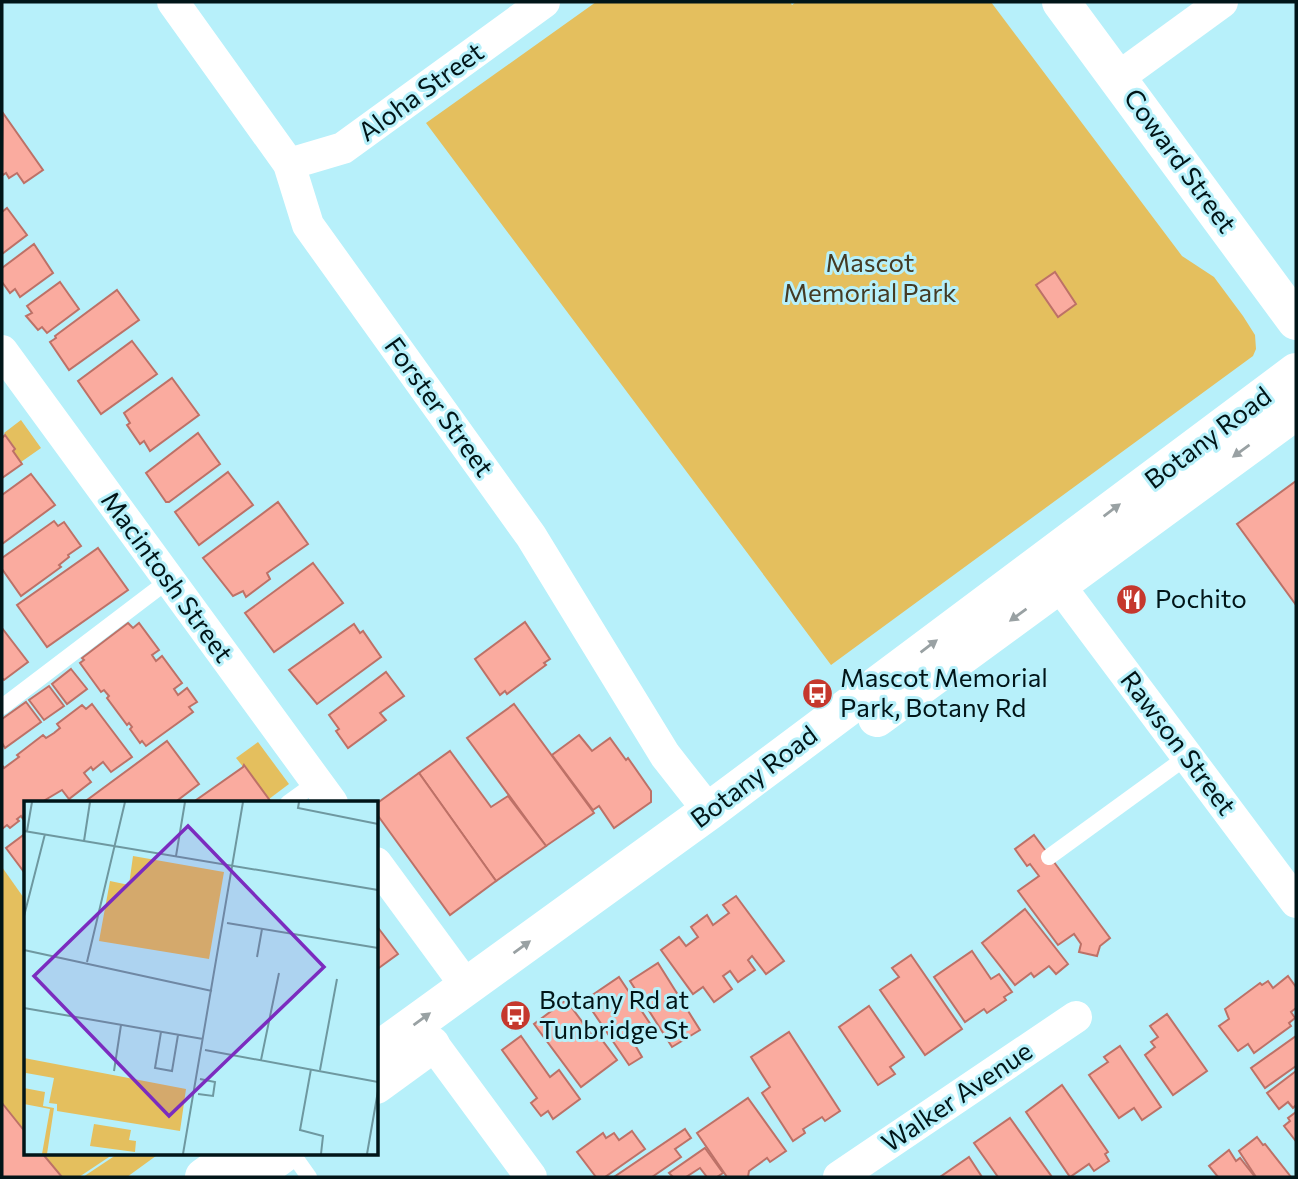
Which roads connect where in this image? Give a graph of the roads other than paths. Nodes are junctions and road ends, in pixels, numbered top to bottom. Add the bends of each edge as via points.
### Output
1 (173, 2) edge
2 (544, 2) edge
3 (1061, 2) edge
4 (1222, 2) edge
5 (1119, 77) junction
6 (289, 164) junction
7 (1296, 321) edge
8 (2, 351) edge
9 (1296, 372) edge
10 (1296, 411) edge
11 (169, 580) junction
12 (1059, 585) junction
13 (3, 702) edge
14 (1188, 757) junction
15 (325, 792) edge
16 (295, 801) edge
17 (709, 811) junction
18 (1049, 857) dead end
19 (378, 865) edge
20 (1296, 902) edge
21 (467, 986) junction
22 (1076, 1017) dead end
23 (433, 1044) junction
24 (378, 1051) edge
25 (378, 1084) edge
26 (237, 1154) edge
27 (283, 1154) edge
28 (293, 1154) edge
29 (204, 1177) edge
30 (251, 1177) edge
31 (309, 1177) edge
32 (531, 1177) edge
33 (839, 1177) edge

1 - 6 street, Forster Street
2 - 6 street, Aloha Street via 343,148
3 - 5 main road, Coward Street
4 - 5 street
5 - 7 main road, Coward Street
6 - 17 street, Forster Street via 308,225 531,536 664,755
8 - 11 street, Macintosh Street
17 -> 9 main road, Botany Road
10 -> 12 main road, Botany Road
11 - 13 lane
11 - 15 street, Macintosh Street
12 - 14 street, Rawson Street
12 -> 23 main road, Botany Road
14 - 18 lane
14 - 20 street, Rawson Street
15 - 16 lane
21 -> 17 main road, Botany Road
19 - 21 street
24 -> 21 main road, Botany Road
22 - 33 street, Walker Avenue
23 - 25 main road, Botany Road
23 - 32 street
26 - 29 main road
27 - 30 main road
28 - 31 lane

